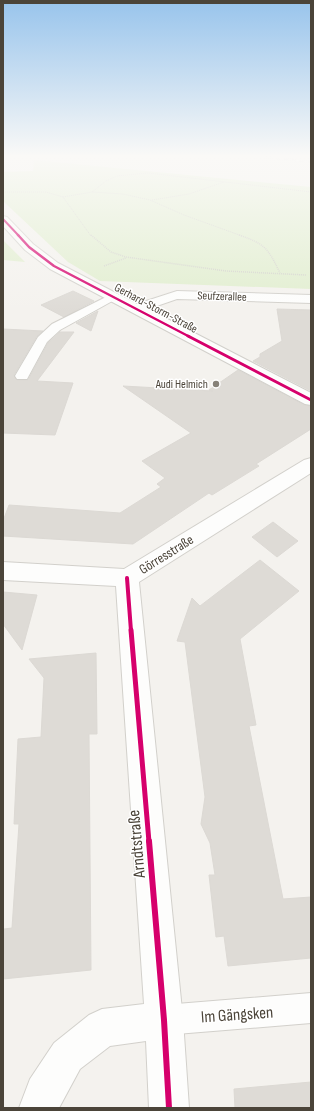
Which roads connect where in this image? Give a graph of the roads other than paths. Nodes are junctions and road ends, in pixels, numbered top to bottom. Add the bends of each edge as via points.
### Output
1 (3, 219) edge
2 (112, 297) junction
3 (311, 299) edge
4 (136, 309) junction
5 (22, 376) dead end
6 (311, 400) edge
7 (311, 464) edge
8 (3, 571) edge
9 (128, 578) junction
10 (311, 1008) edge
11 (164, 1020) junction
12 (39, 1108) edge
13 (169, 1108) edge

1 - 2 street, Gerhard-Storm-Straße via 29,247 54,266
2 - 4 street, Gerhard-Storm-Straße
2 - 5 lane via 56,327 42,340
3 - 4 street, Seufzerallee via 177,295
4 - 6 street, Gerhard-Storm-Straße
7 - 9 street, Görresstraße
8 - 9 street, Görresstraße
9 - 11 street, Arndtstraße
10 - 11 lane, Im Gängsken
11 - 12 street via 102,1028 67,1056 44,1094
11 - 13 street, Arndtstraße

